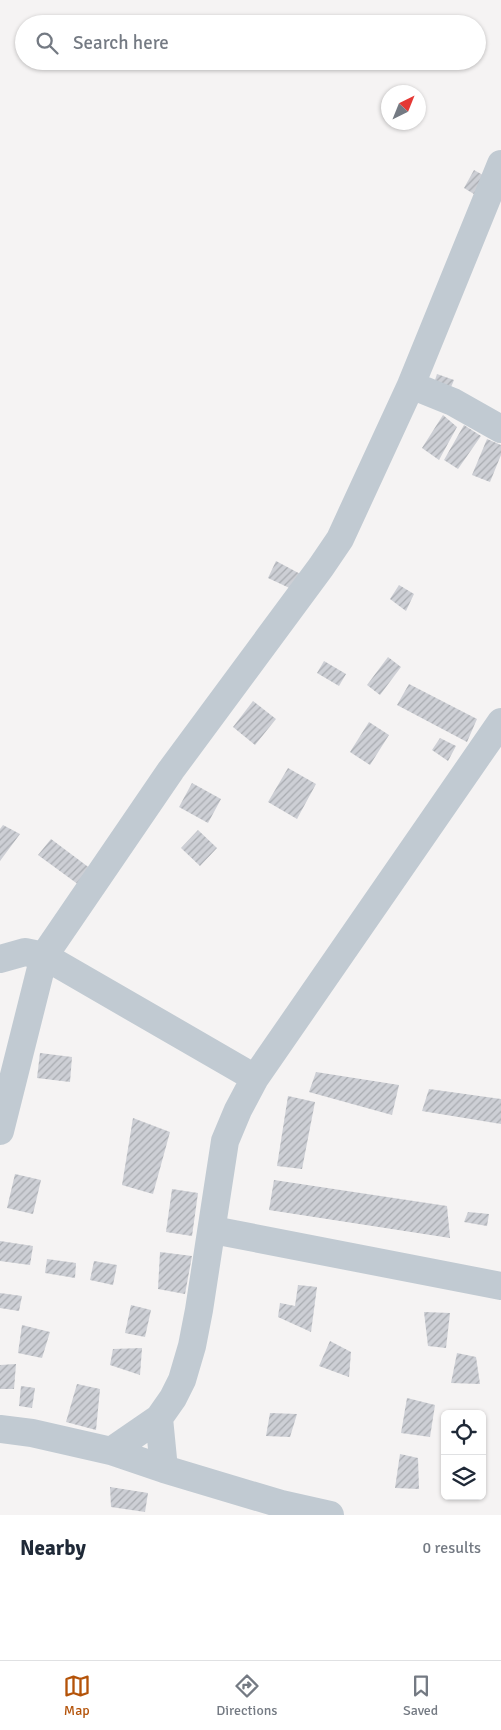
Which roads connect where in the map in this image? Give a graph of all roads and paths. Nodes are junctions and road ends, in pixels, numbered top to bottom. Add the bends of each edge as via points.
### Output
1 (501, 164) edge
2 (411, 385) junction
3 (501, 429) edge
4 (501, 722) edge
5 (491, 755) edge
6 (44, 956) junction
7 (0, 959) edge
8 (255, 1078) junction
9 (0, 1131) edge
10 (213, 1230) junction
11 (501, 1286) edge
12 (159, 1418) junction
13 (0, 1429) edge
14 (111, 1452) junction
15 (164, 1470) junction
16 (330, 1515) edge

1 - 2 street
2 - 3 street via 453,402
2 - 6 street via 340,539 171,770
4 - 5 street
5 - 8 street
6 - 7 street via 25,952
6 - 8 street
6 - 9 street
8 - 10 street via 226,1141
10 - 11 street
10 - 12 street via 190,1355 182,1380
12 - 14 street
12 - 15 street
13 - 14 street via 32,1433
14 - 15 street
15 - 16 street

